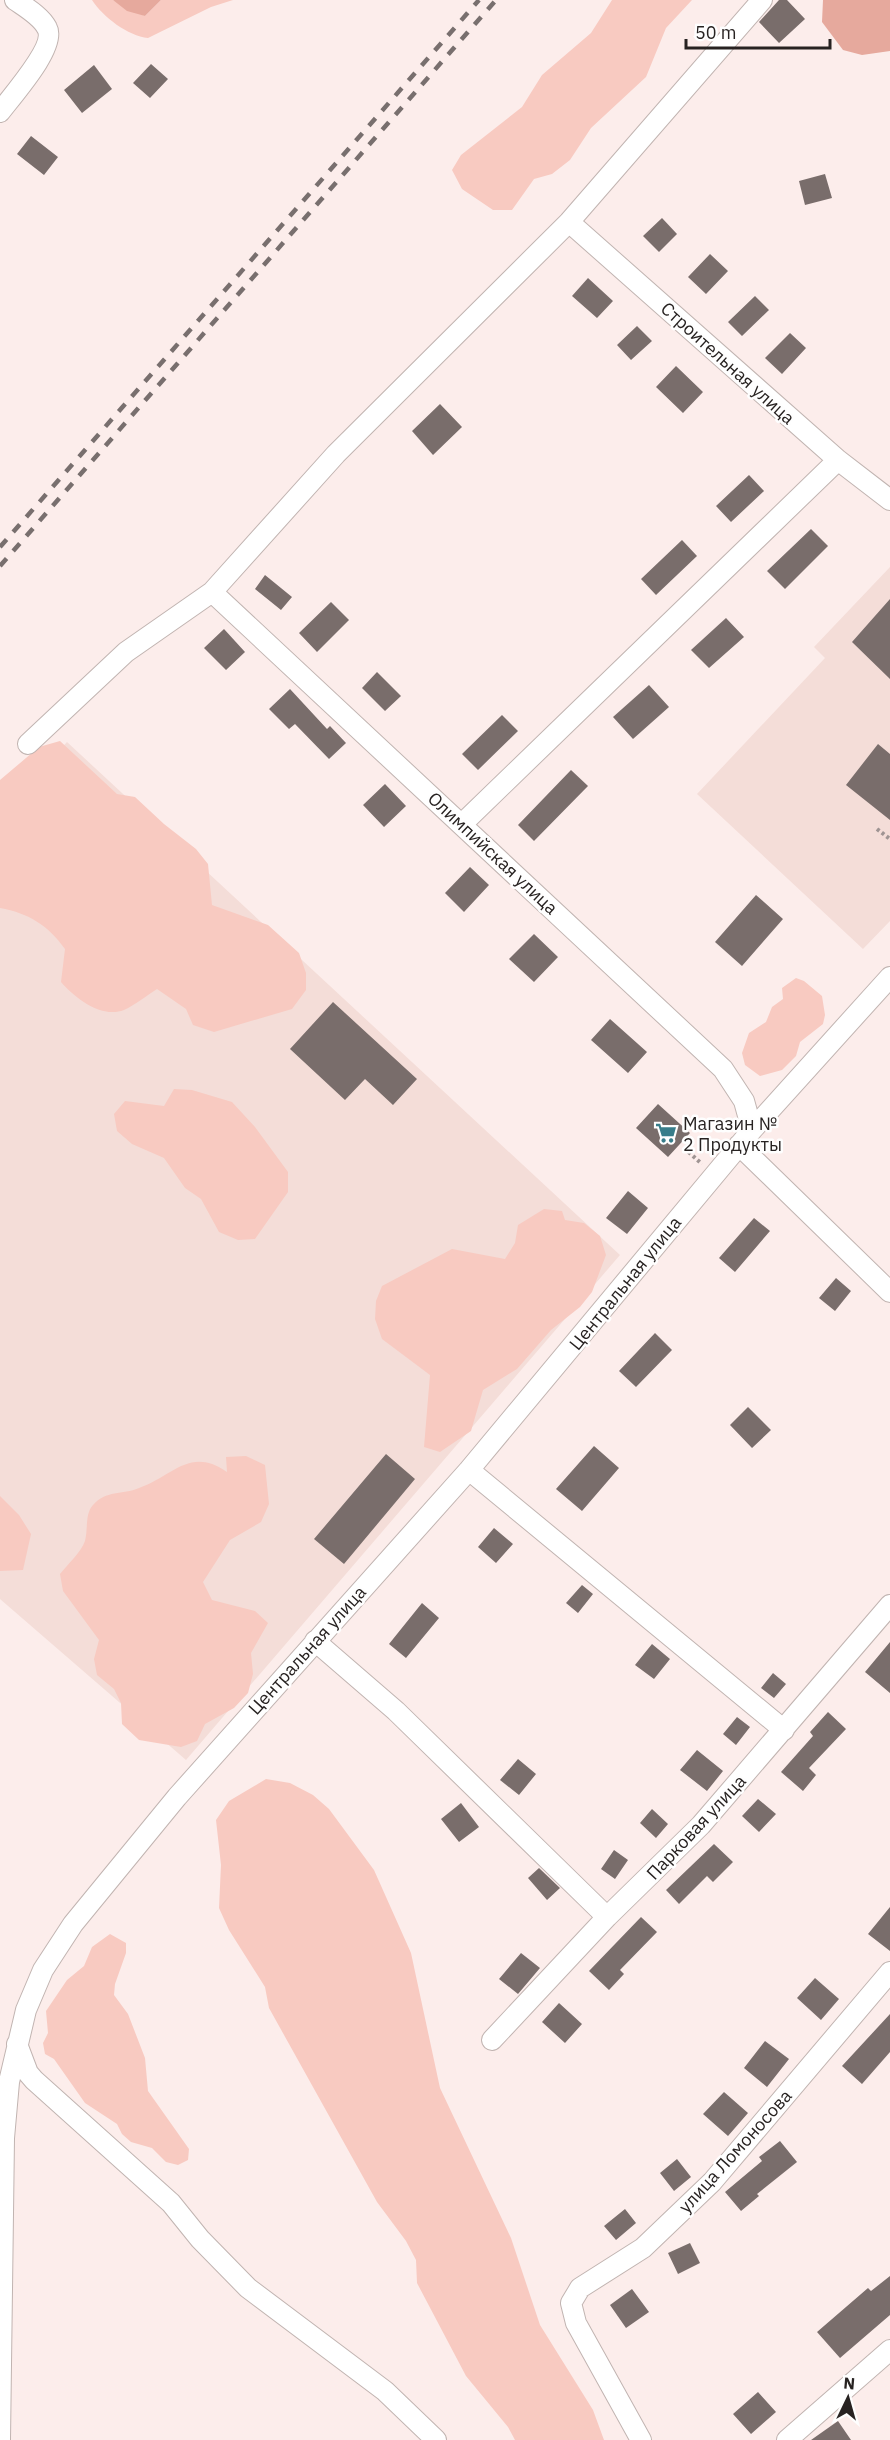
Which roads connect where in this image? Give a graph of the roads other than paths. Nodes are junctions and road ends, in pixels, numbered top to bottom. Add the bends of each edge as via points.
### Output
1 (15, 0) edge
2 (762, 0) edge
3 (0, 112) edge
4 (569, 222) junction
5 (838, 460) junction
6 (890, 500) edge
7 (212, 592) junction
8 (28, 744) dead end
9 (462, 824) junction
10 (890, 977) edge
11 (746, 1137) junction
12 (890, 1292) edge
13 (470, 1470) junction
14 (890, 1605) edge
15 (315, 1641) junction
16 (784, 1730) junction
17 (608, 1917) junction
18 (890, 1972) edge
19 (492, 2040) dead end
20 (16, 2044) junction
21 (890, 2350) edge
22 (0, 2440) edge
23 (436, 2440) edge
24 (641, 2440) edge
25 (787, 2440) edge

1 - 3 street via 37,16 50,36 37,63
2 - 4 street
4 - 5 street, Строительная улица
4 - 7 street via 336,454
5 - 6 street, Строительная улица
5 - 9 street
7 - 8 street via 126,652
7 - 9 street, Олимпийская улица
9 - 11 street, Олимпийская улица via 723,1069 744,1101
10 - 11 street, Центральная улица
11 - 12 street
11 - 13 street, Центральная улица
13 - 15 street, Центральная улица
13 - 16 street
14 - 16 street, Парковая улица
15 - 17 street via 396,1711
15 - 20 street, Центральная улица via 177,1797 73,1924 43,1970
16 - 17 street, Парковая улица via 701,1825
17 - 19 street, Парковая улица
18 - 24 street, улица Ломоносова via 712,2182 643,2248 580,2288 571,2303 576,2323
20 - 22 street, Центральная улица via 4,2138
20 - 23 street via 34,2080 171,2203 248,2288 385,2391
21 - 25 street

